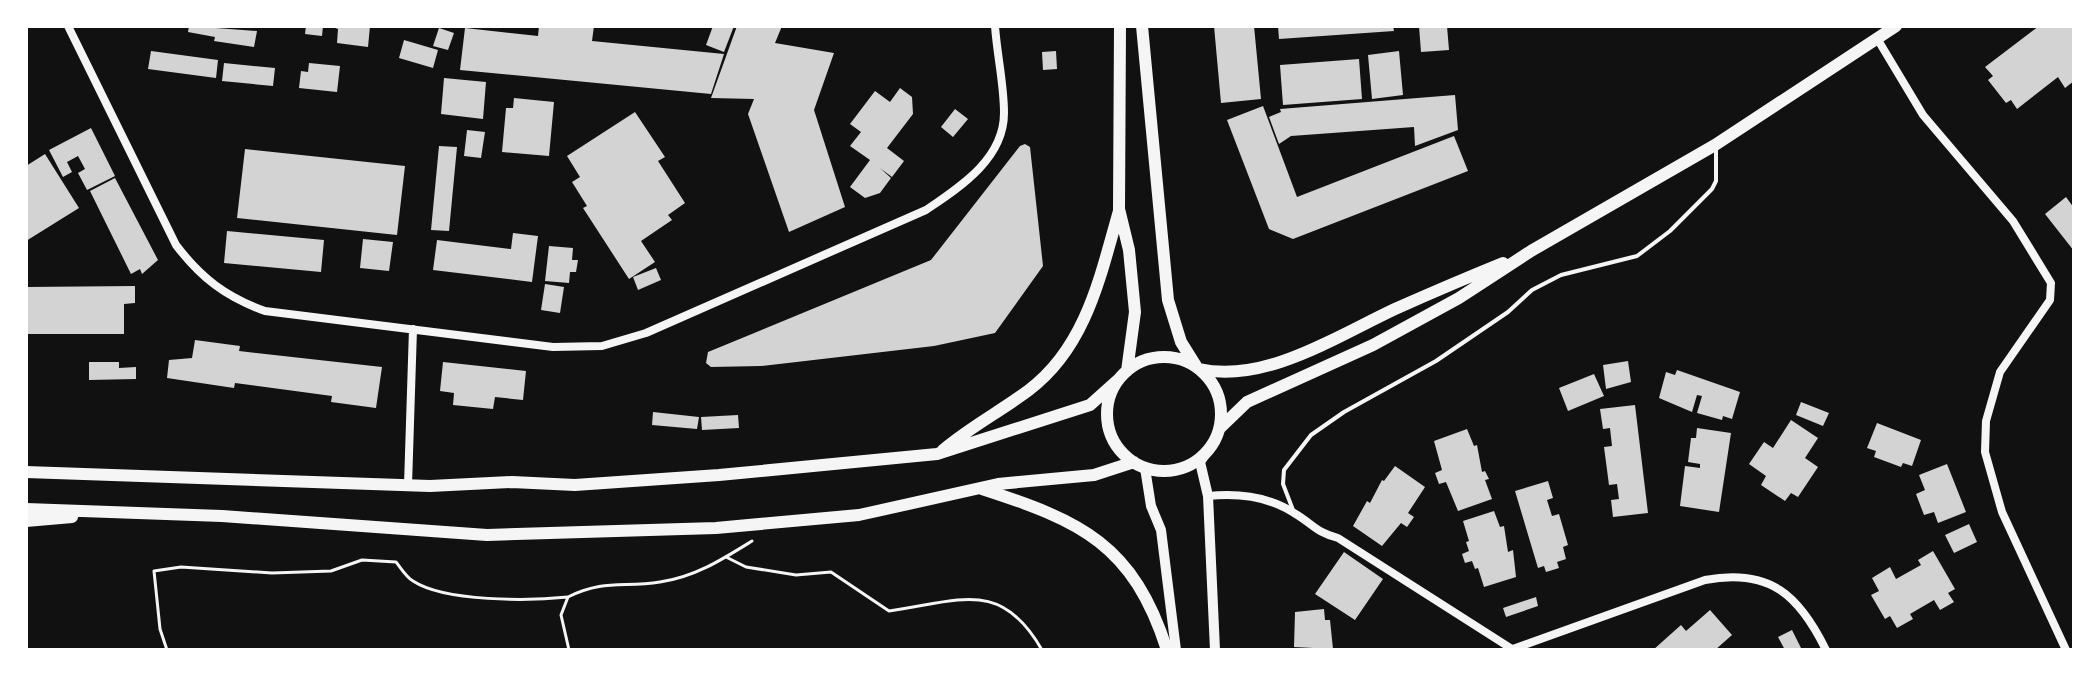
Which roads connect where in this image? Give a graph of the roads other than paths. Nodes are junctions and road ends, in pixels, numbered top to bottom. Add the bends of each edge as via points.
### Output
1 (68, 26) edge
2 (995, 26) edge
3 (1120, 26) edge
4 (1142, 26) edge
5 (1896, 26) edge
6 (1878, 40) junction
7 (1715, 145) junction
8 (1119, 209) junction
9 (1531, 251) junction
10 (413, 329) junction
11 (1197, 367) junction
12 (1123, 375) junction
13 (1218, 433) junction
14 (937, 454) junction
15 (1139, 465) junction
16 (26, 472) edge
17 (408, 485) junction
18 (979, 488) junction
19 (1208, 496) junction
20 (26, 509) edge
21 (127, 512) junction
22 (1294, 513) junction
23 (26, 521) edge
24 (1511, 649) edge
25 (1167, 650) edge
26 (1176, 650) edge
27 (1215, 650) edge
28 (1826, 650) edge
29 (2066, 650) edge

1 - 10 street via 176,245 196,271 230,298 265,311
2 - 10 street via 1004,115 994,152 962,186 926,210 646,333 602,346 553,347
3 - 8 main road
4 - 11 main road via 1168,300 1181,342
5 - 6 main road
6 - 7 main road
6 - 29 street via 1923,115 2013,221 2051,283 2050,300 2000,372 1986,421 1985,452 2002,512
7 - 9 main road
7 - 22 lane via 1712,189 1637,256 1561,275 1532,290 1436,361 1311,435 1284,470 1286,498
8 - 12 main road via 1135,312
8 - 14 main road via 1081,331 1058,363 1032,388
9 - 11 main road via 1294,356 1248,370
9 - 13 main road via 1373,345 1247,402
10 - 17 street
11 - 12 main road via 1166,357 1150,359
11 - 13 main road via 1218,395
12 - 14 main road via 1090,405
12 - 15 main road via 1111,393 1108,424 1121,452
13 - 15 main road via 1203,455 1186,466 1166,471
13 - 19 street via 1200,462
14 - 17 main road via 575,485
15 - 18 main road
15 - 26 street via 1161,530
16 - 17 main road
18 - 21 main road via 859,515 716,528 533,534
18 - 25 main road via 1040,508 1090,533 1124,563 1155,611
19 - 22 street via 1243,493
19 - 27 street
20 - 21 main road
21 - 23 main road
22 - 24 street via 1317,533 1338,538
24 - 28 street via 1705,580 1750,576 1788,594

